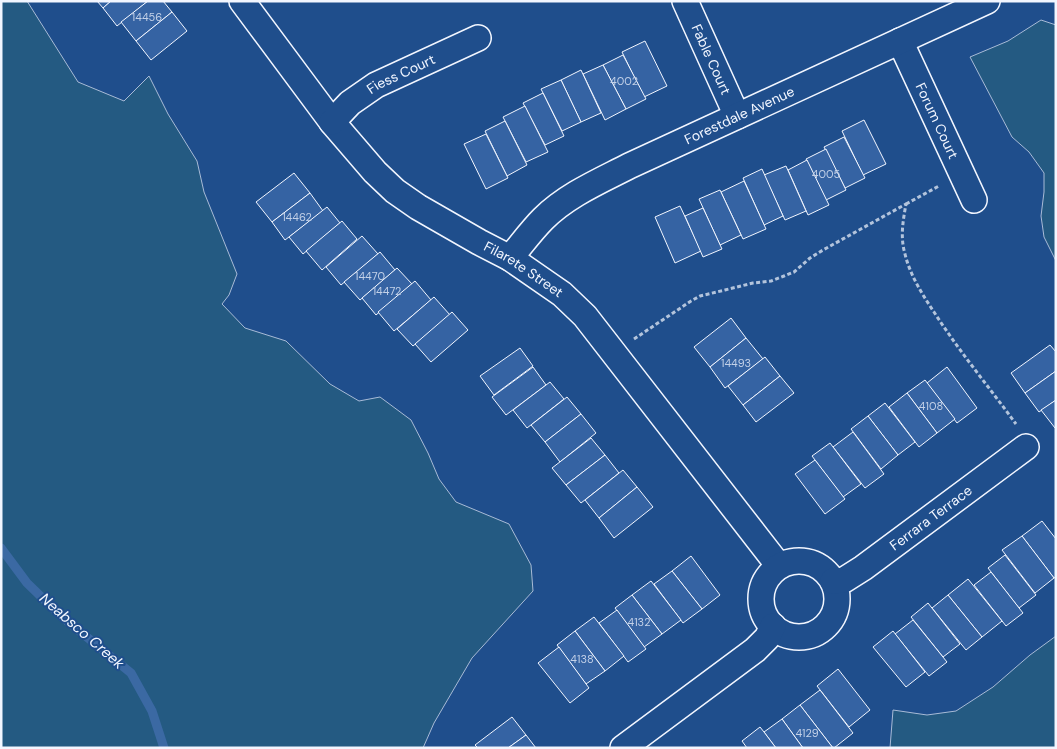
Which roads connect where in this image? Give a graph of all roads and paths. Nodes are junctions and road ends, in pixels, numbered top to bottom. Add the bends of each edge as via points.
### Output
1 (242, 1) edge
2 (685, 1) edge
3 (987, 1) edge
4 (478, 38) dead end
5 (900, 41) junction
6 (737, 116) junction
7 (332, 122) junction
8 (915, 198) dead end
9 (974, 200) dead end
10 (906, 204) junction
11 (510, 258) junction
12 (613, 353) junction
13 (1026, 447) joint
14 (779, 566) junction
15 (833, 581) junction
16 (773, 626) junction
17 (623, 748) edge

1 - 7 street, Filarete Street
2 - 6 street, Fable Court
3 - 5 street, Forestdale Avenue
4 - 7 street, Fiess Court via 376,84 350,102
5 - 6 street, Forestdale Avenue
5 - 9 street, Forum Court
6 - 11 street, Forestdale Avenue via 583,190 544,219
7 - 11 street, Filarete Street via 395,190 433,216
8 - 10 path
10 - 12 path via 823,250 794,272 771,281 700,296
10 - 13 path via 902,227 908,266 946,331 1030,443
11 - 12 street, Filarete Street via 562,294 585,316
12 - 14 street, Filarete Street
13 - 15 street, Ferrara Terrace via 864,568 844,580
14 - 15 street via 799,560 809,562 824,569
14 - 16 street via 766,579 761,597 762,609
15 - 16 street via 838,597 836,609 824,628 813,634 794,636
16 - 17 street via 755,650

